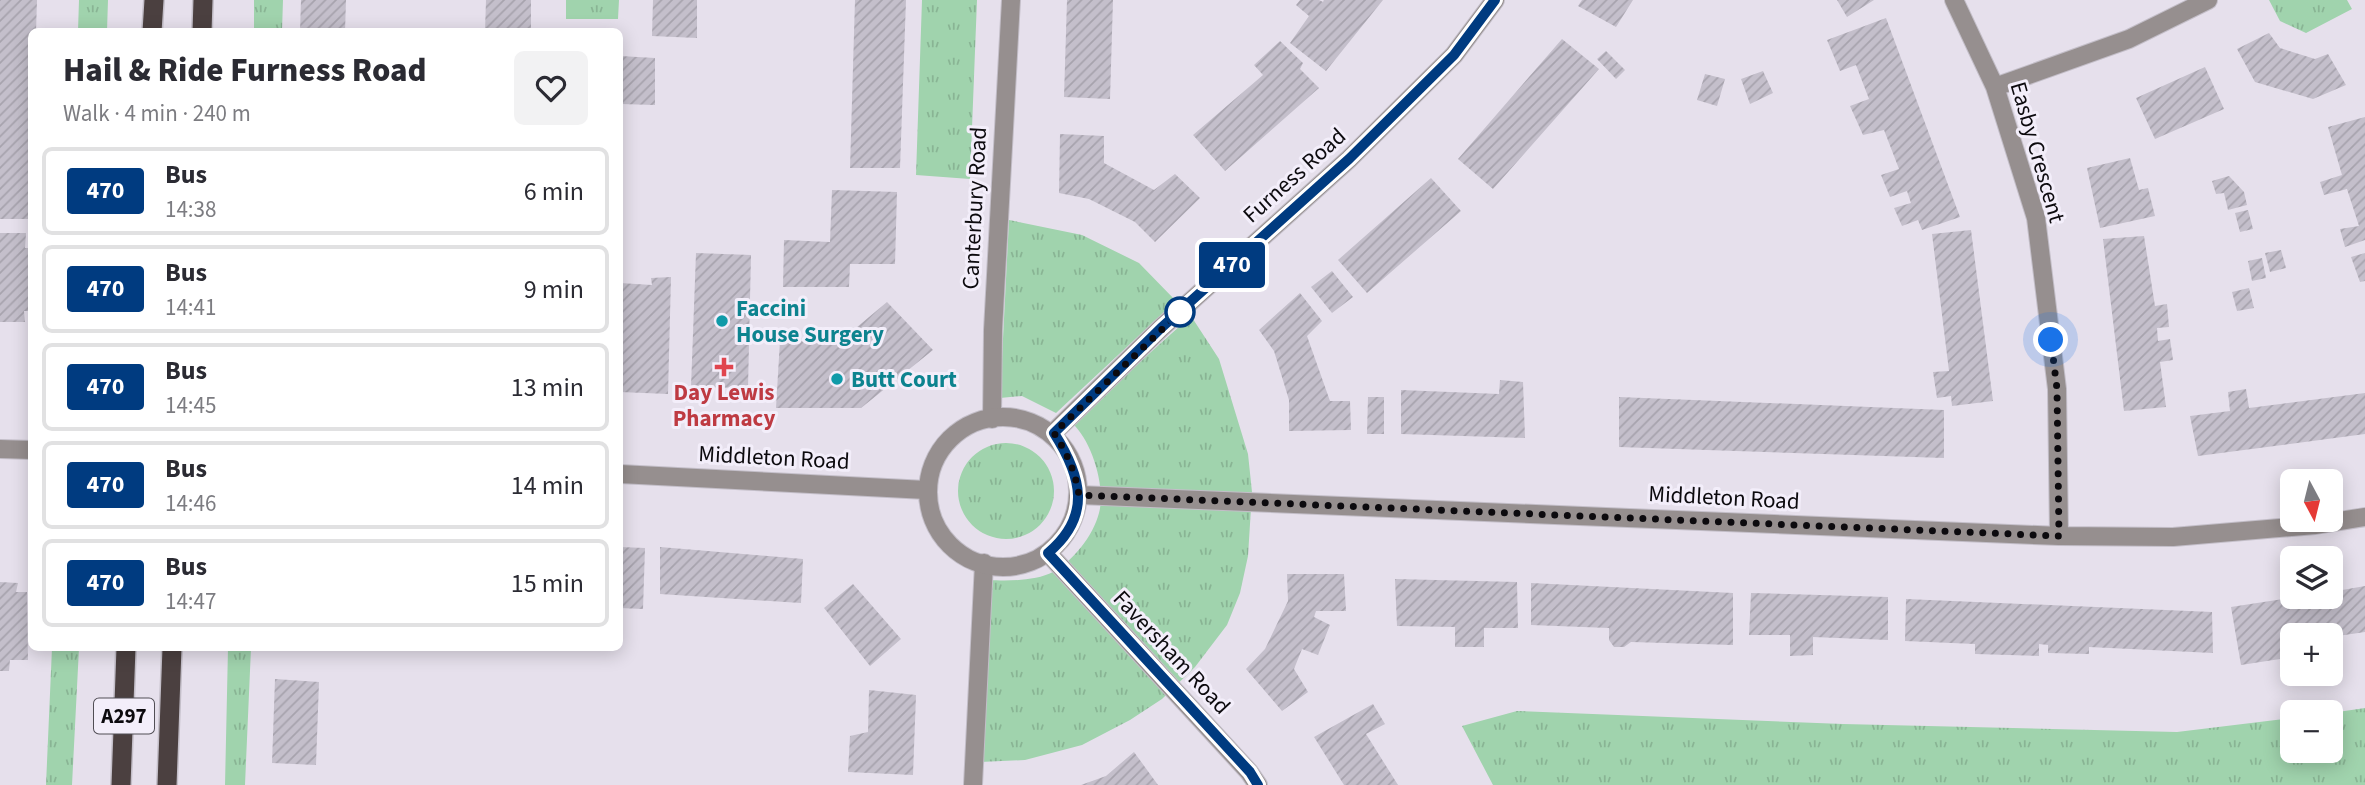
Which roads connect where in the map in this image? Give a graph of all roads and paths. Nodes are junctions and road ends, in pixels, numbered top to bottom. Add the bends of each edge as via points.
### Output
1 (154, 0) edge
2 (203, 0) edge
3 (1011, 0) edge
4 (1495, 0) edge
5 (1954, 0) edge
6 (2208, 0) edge
7 (152, 28) edge
8 (202, 28) edge
9 (1995, 87) junction
10 (992, 419) junction
11 (1054, 433) junction
12 (0, 449) edge
13 (28, 450) edge
14 (623, 474) edge
15 (926, 490) junction
16 (1079, 495) junction
17 (2365, 517) edge
18 (2059, 536) junction
19 (1048, 553) junction
20 (984, 563) junction
21 (127, 651) edge
22 (172, 651) edge
23 (121, 785) edge
24 (167, 785) edge
25 (972, 785) edge
26 (1258, 785) edge

1 - 7 highway
2 - 8 highway
3 - 10 street, Canterbury Road
4 - 11 street, Furness Road via 1454,55 1349,159 1161,328
5 - 9 street, Easby Crescent
6 - 9 street via 2129,39
9 - 18 street, Easby Crescent via 2036,218 2057,389
10 - 11 street via 1033,422
10 - 15 street via 959,434 942,452 933,463
11 - 16 street via 1067,453
12 - 13 street
14 - 15 street, Middleton Road
15 - 20 street via 930,515 941,538 962,557
16 - 18 street, Middleton Road
16 - 19 street via 1072,526
17 - 18 street, Middleton Road via 2173,537
19 - 20 street via 1021,564
19 - 26 street, Faversham Road
20 - 25 street
21 - 23 highway, A297
22 - 24 highway, A297

